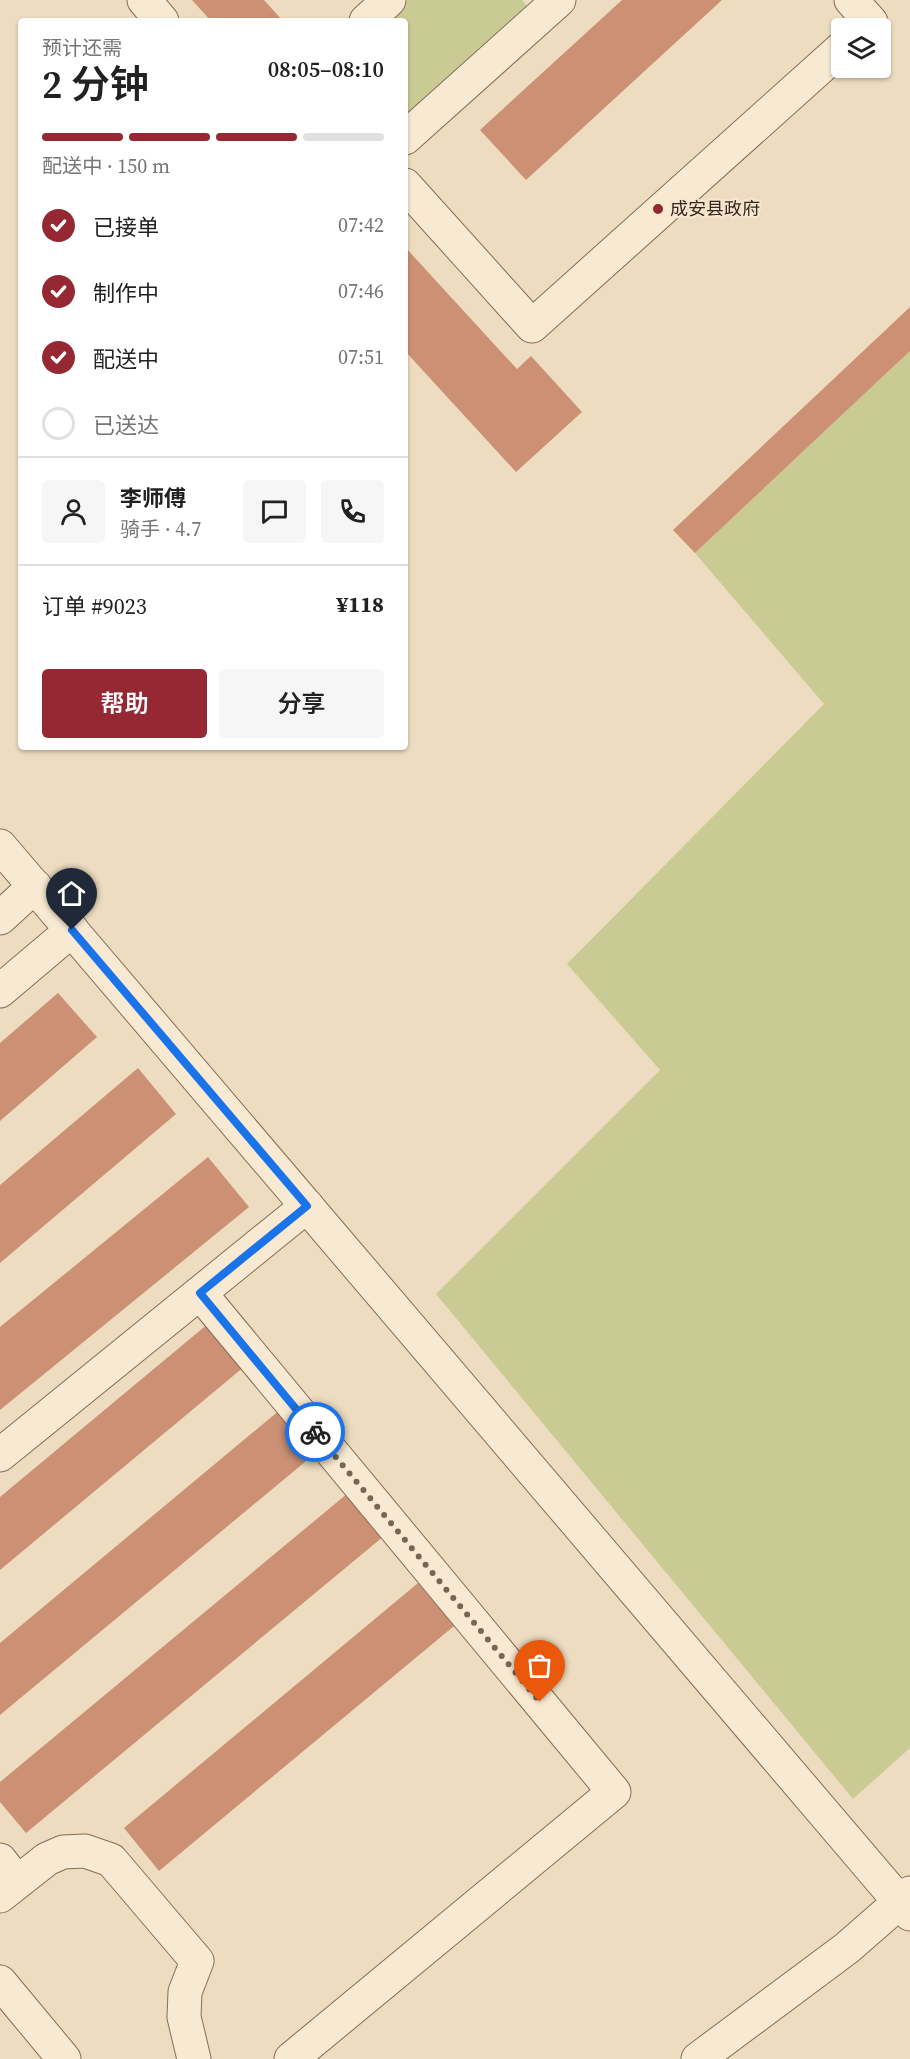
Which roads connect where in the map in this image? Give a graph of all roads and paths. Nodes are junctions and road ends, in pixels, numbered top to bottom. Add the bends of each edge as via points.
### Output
1 (144, 0) edge
2 (389, 0) edge
3 (851, 0) edge
4 (554, 2) edge
5 (159, 18) edge
6 (369, 18) edge
7 (867, 18) edge
8 (831, 58) edge
9 (408, 135) edge
10 (408, 188) edge
11 (0, 846) edge
12 (35, 886) junction
13 (0, 918) edge
14 (72, 930) junction
15 (0, 991) edge
16 (307, 1206) junction
17 (200, 1293) junction
18 (0, 1455) edge
19 (6, 1879) edge
20 (907, 1903) edge
21 (0, 1982) edge
22 (64, 2059) edge
23 (194, 2059) edge
24 (291, 2059) edge
25 (698, 2059) edge

1 - 5 street
2 - 6 street
3 - 7 street
4 - 9 street
8 - 10 street via 532,326
11 - 12 street
12 - 13 street
12 - 14 street
14 - 15 street
14 - 16 street
16 - 17 street
16 - 20 street
17 - 18 street
17 - 24 street via 614,1792
19 - 23 street via 63,1851 85,1851 111,1860 197,1961 184,1992 184,2017
20 - 25 street
21 - 22 street

